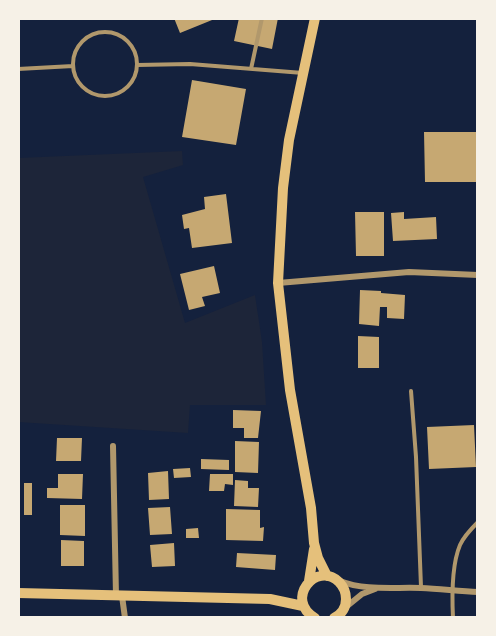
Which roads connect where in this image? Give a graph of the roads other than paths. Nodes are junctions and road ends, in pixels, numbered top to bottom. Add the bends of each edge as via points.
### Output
1 (262, 18) edge
2 (315, 18) edge
3 (137, 65) junction
4 (73, 66) junction
5 (18, 69) edge
6 (251, 69) junction
7 (304, 73) junction
8 (478, 275) edge
9 (279, 283) junction
10 (411, 391) dead end
11 (113, 446) dead end
12 (478, 522) edge
13 (314, 543) junction
14 (331, 577) junction
15 (307, 585) junction
16 (379, 588) junction
17 (421, 588) junction
18 (452, 590) junction
19 (478, 592) edge
20 (18, 593) edge
21 (119, 596) junction
22 (270, 599) junction
23 (303, 606) junction
24 (339, 615) edge
25 (125, 618) edge
26 (315, 618) edge
27 (453, 618) edge

1 - 6 lane
2 - 7 main road
3 - 4 lane via 135,75 121,92 100,96 81,85
3 - 4 lane via 123,38 104,32 78,46
3 - 6 lane
4 - 5 lane
6 - 7 lane
7 - 9 main road via 283,188
8 - 9 street via 409,272
9 - 13 main road via 290,390
10 - 17 lane
11 - 21 street
12 - 18 lane via 460,546
13 - 14 main road via 318,558
13 - 15 main road
14 - 15 main road via 317,577
14 - 16 street
14 - 24 main road via 345,590 346,601
15 - 22 main road
15 - 23 main road
16 - 17 street
16 - 24 street via 353,599
17 - 18 street
18 - 19 street
18 - 27 lane
20 - 21 main road
21 - 22 main road
21 - 25 street
22 - 23 main road
23 - 26 main road

